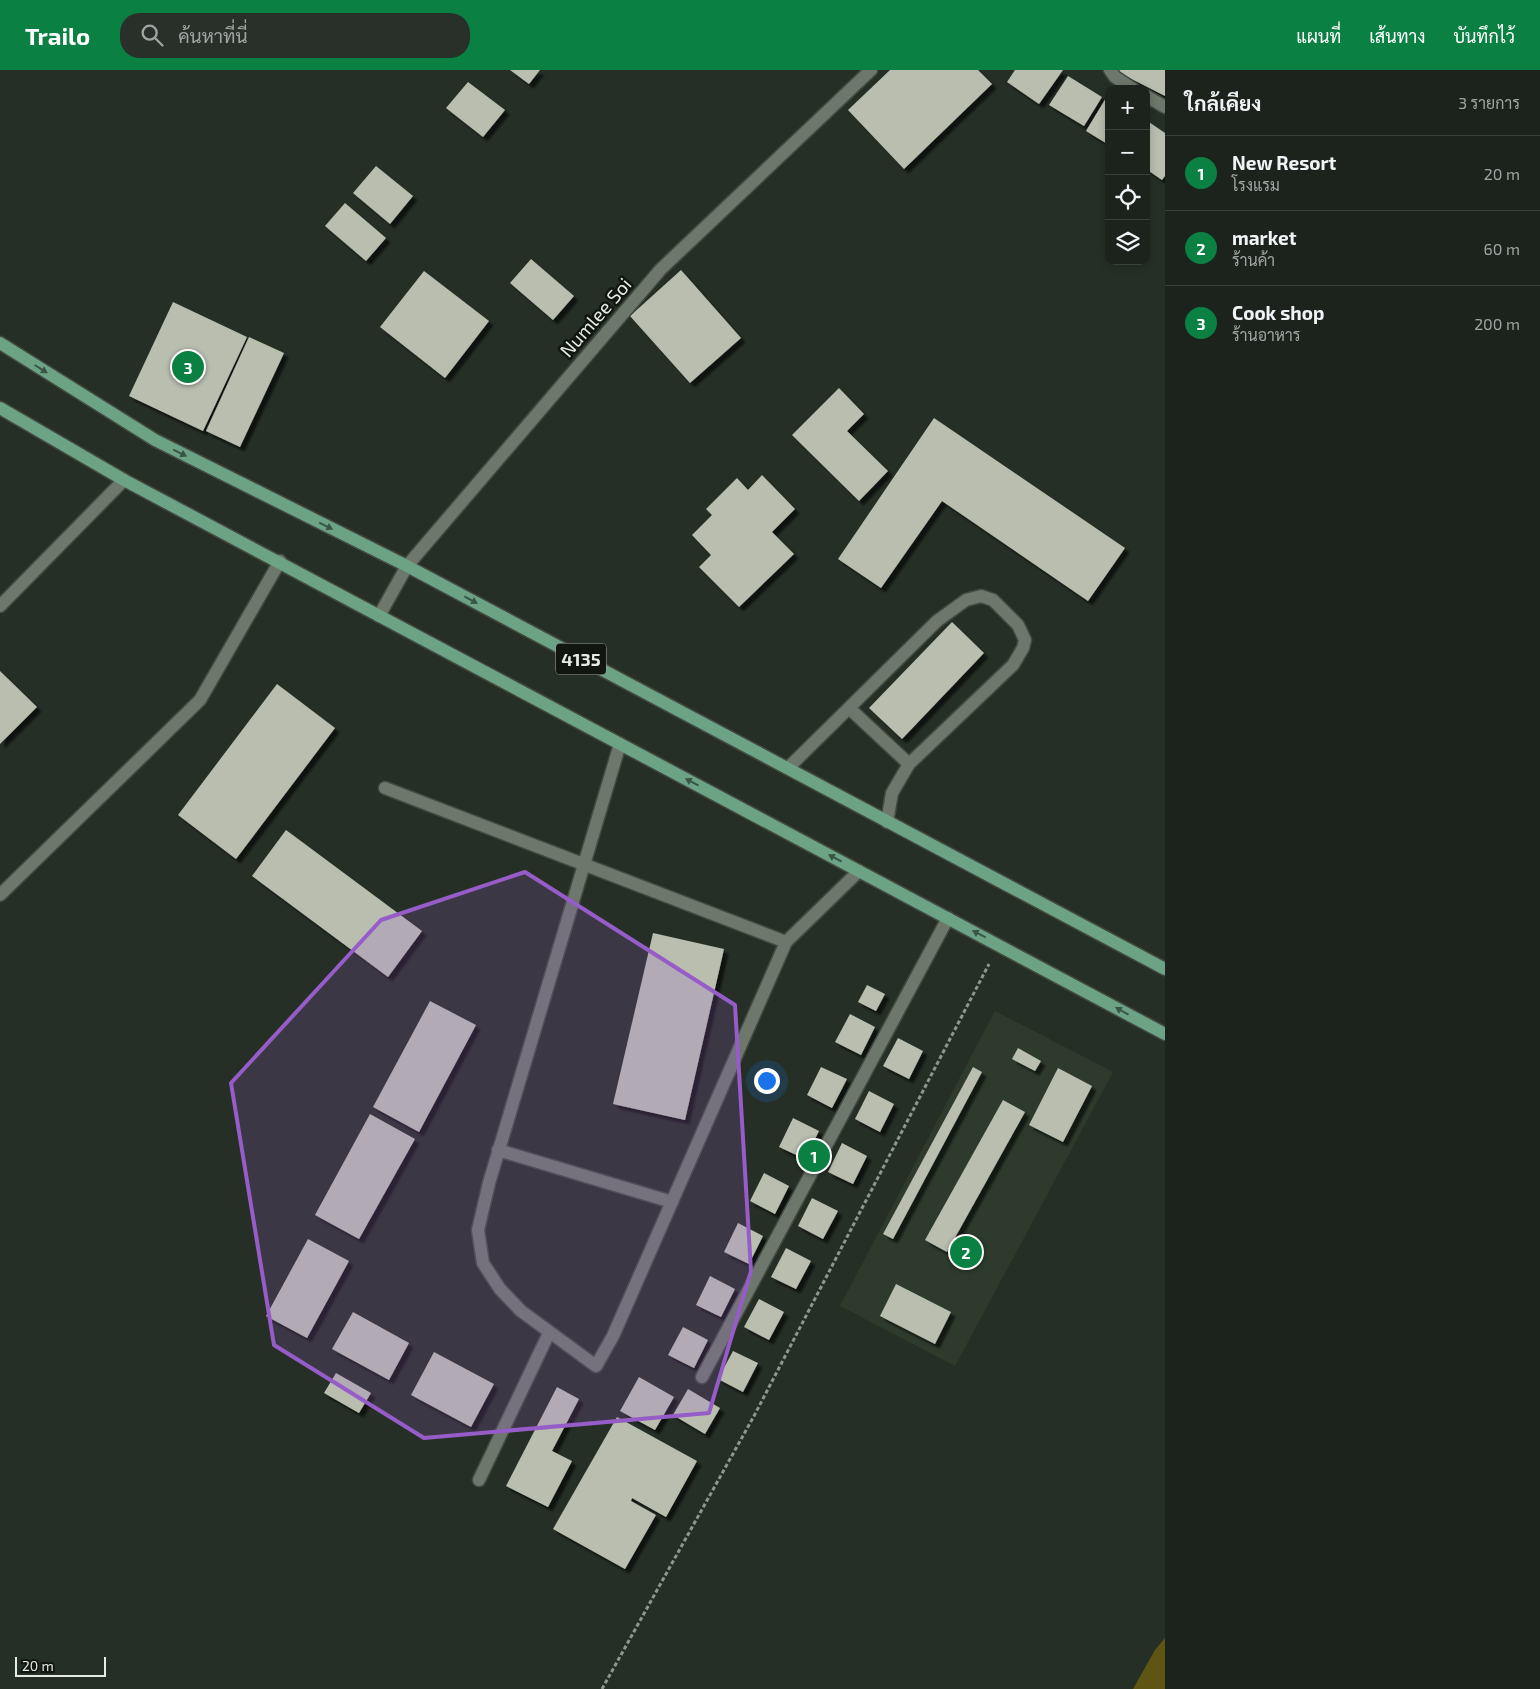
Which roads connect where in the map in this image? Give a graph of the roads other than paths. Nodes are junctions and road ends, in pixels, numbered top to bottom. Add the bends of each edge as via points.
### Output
1 (872, 70) edge
2 (1110, 70) edge
3 (1127, 85) edge
4 (1150, 98) edge
5 (1165, 107) edge
6 (0, 344) edge
7 (0, 408) edge
8 (124, 480) junction
9 (280, 562) junction
10 (407, 566) junction
11 (0, 606) edge
12 (379, 616) junction
13 (848, 708) junction
14 (620, 744) junction
15 (909, 764) junction
16 (788, 768) junction
17 (385, 788) dead end
18 (887, 822) junction
19 (584, 864) junction
20 (859, 871) junction
21 (0, 895) edge
22 (948, 918) junction
23 (786, 942) junction
24 (1165, 969) edge
25 (1165, 1034) edge
26 (498, 1150) junction
27 (672, 1202) junction
28 (549, 1332) junction
29 (702, 1377) dead end
30 (479, 1480) dead end

1 - 10 street, Numlee Soi via 661,269
2 - 3 street
4 - 5 street
6 -> 10 main road, 4135 via 155,440
7 - 8 main road
8 - 9 main road
8 - 11 street
9 - 12 main road
9 - 21 street via 200,700
10 - 12 street, Numlee Soi
10 -> 16 main road, 4135
12 - 14 main road
13 - 15 street
13 - 15 street via 958,604 982,596 993,600 1018,624 1023,634 1020,655
13 - 16 street
14 - 19 street
20 -> 14 main road
15 - 18 street via 892,793
16 - 18 main road, 4135
17 - 19 street
18 - 24 main road, 4135
19 - 23 street
19 - 26 street
20 - 22 main road
20 - 23 street
25 -> 22 main road
22 - 29 street
23 - 27 street
26 - 27 street
26 - 28 street via 478,1230 483,1264 500,1289
27 - 28 street via 613,1336 596,1366
28 - 30 street

